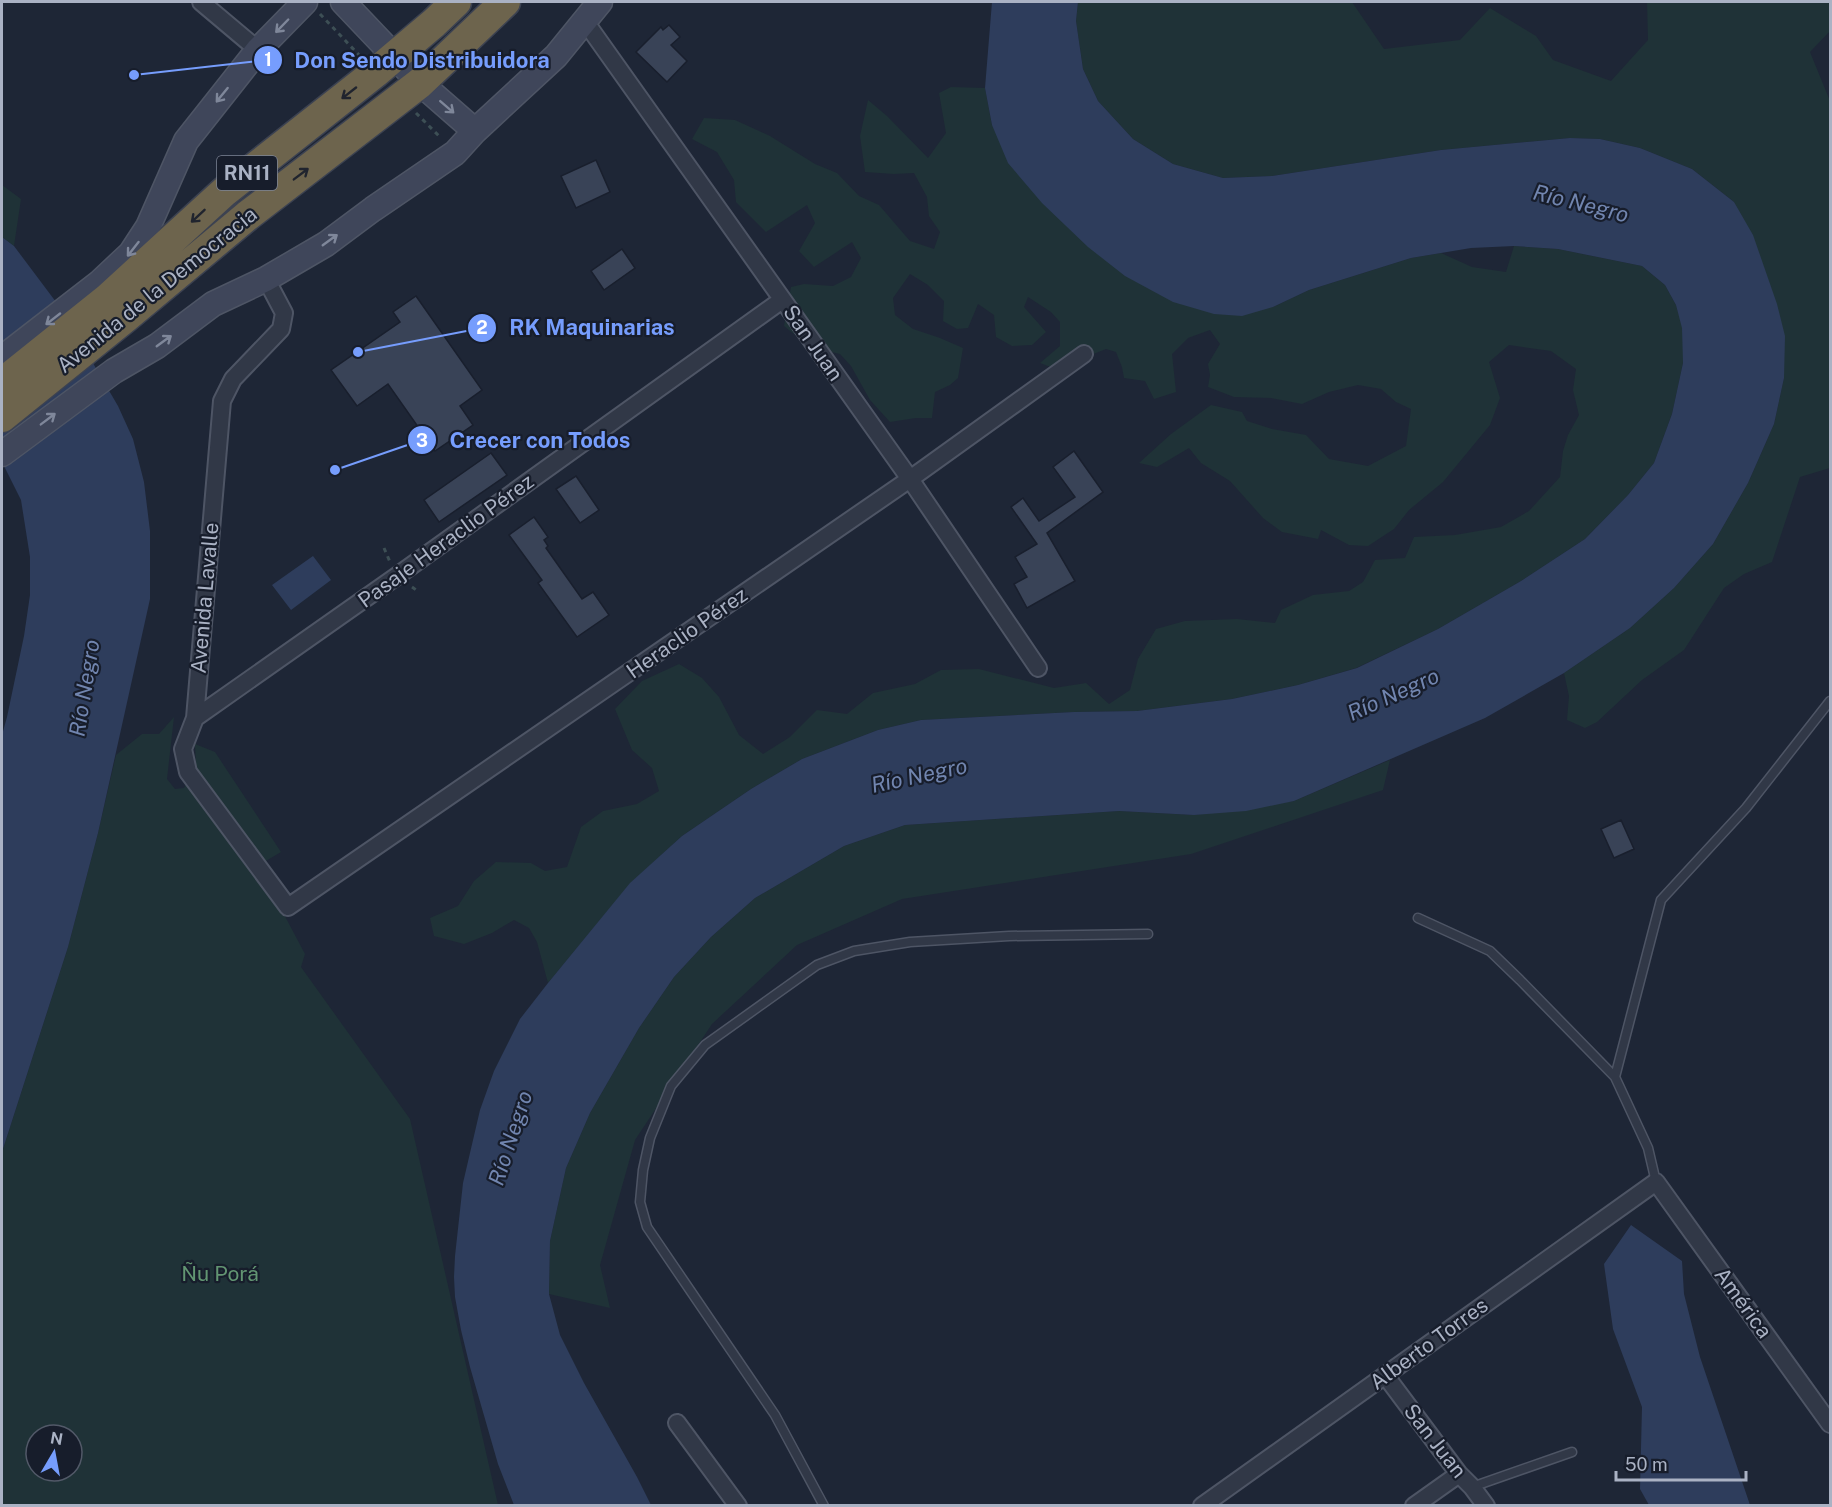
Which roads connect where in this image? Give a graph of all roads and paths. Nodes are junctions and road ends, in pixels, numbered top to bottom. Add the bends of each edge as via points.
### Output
1 (201, 2) edge
2 (342, 2) edge
3 (456, 2) edge
4 (505, 2) edge
5 (600, 2) edge
6 (312, 7) edge
7 (584, 20) junction
8 (258, 50) junction
9 (395, 56) junction
10 (364, 59) dead end
11 (414, 94) junction
12 (475, 131) junction
13 (448, 146) dead end
14 (266, 279) junction
15 (111, 300) junction
16 (783, 300) junction
17 (1084, 354) dead end
18 (2, 358) edge
19 (2, 383) edge
20 (2, 417) edge
21 (2, 454) edge
22 (910, 479) junction
23 (1038, 668) dead end
24 (1830, 701) edge
25 (195, 718) junction
26 (288, 907) joint
27 (1418, 918) dead end
28 (1148, 934) dead end
29 (1615, 1077) junction
30 (1656, 1182) junction
31 (1385, 1375) junction
32 (677, 1423) dead end
33 (1830, 1424) edge
34 (1572, 1452) dead end
35 (1459, 1474) junction
36 (1472, 1487) junction
37 (738, 1506) edge
38 (824, 1506) edge
39 (1202, 1506) edge
40 (1414, 1506) edge
41 (1486, 1506) edge

1 - 8 street
2 - 9 street
3 - 9 highway, Avenida de la Democracia / RN11
4 - 11 highway, Avenida de la Democracia / RN11
5 - 7 street, Avenida de la Democracia
6 -> 8 street, Avenida de la Democracia
6 - 10 path
7 - 12 street, Avenida de la Democracia via 556,56
7 - 16 street, San Juan
8 -> 15 street, Avenida de la Democracia via 186,141
9 - 11 street
9 -> 15 highway, Avenida de la Democracia / RN11 via 224,192
11 -> 12 street
11 - 13 path
15 -> 11 highway, Avenida de la Democracia / RN11 via 247,216
14 -> 12 street, Avenida de la Democracia via 326,244 455,153
21 -> 14 street, Avenida de la Democracia via 213,304
14 - 25 street, Avenida Lavalle via 284,313 281,329 233,379 222,401
15 -> 18 street, Avenida de la Democracia
15 - 19 highway, Avenida de la Democracia / RN11
15 - 20 highway, Avenida de la Democracia / RN11
16 - 22 street, San Juan
16 - 25 street, Pasaje Heraclio Pérez
17 - 22 street, Heraclio Pérez
22 - 23 street, San Juan
22 - 26 street, Heraclio Pérez
24 - 29 lane via 1746,808 1661,900
25 - 26 street, Avenida Lavalle via 183,749 189,771
27 - 29 lane via 1490,951
28 - 38 lane via 1009,936 910,942 854,951 817,965 705,1045 671,1086 650,1138 643,1170 640,1202 647,1227 775,1415
29 - 30 lane via 1648,1148
30 - 31 street, Alberto Torres
30 - 33 street, América
31 - 35 street, San Juan
31 - 39 street, Alberto Torres
32 - 37 street
34 - 36 lane
35 - 36 street, San Juan
35 - 40 street
36 - 41 street, San Juan

